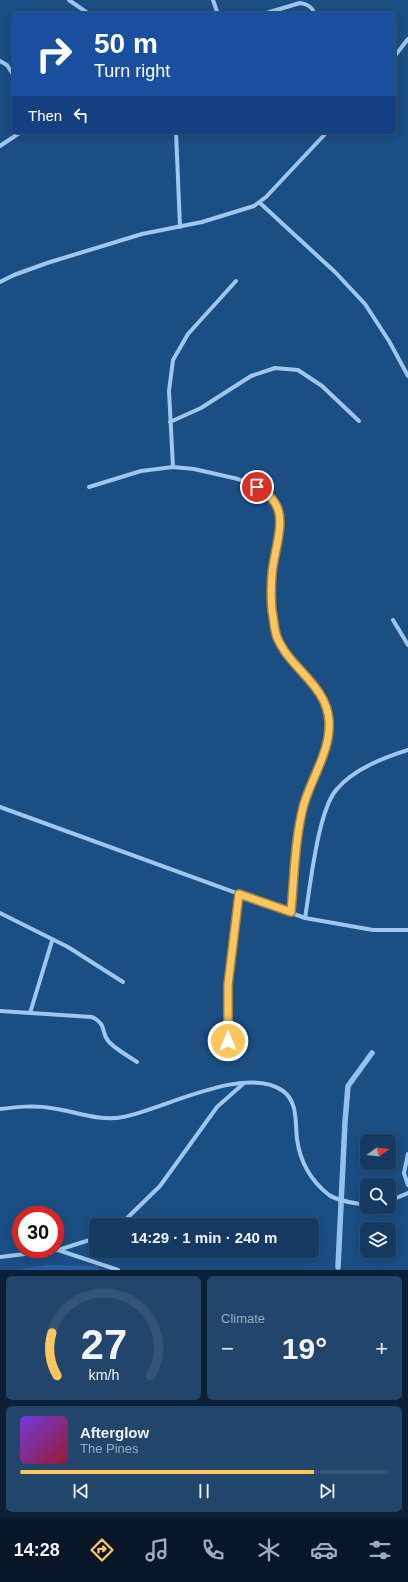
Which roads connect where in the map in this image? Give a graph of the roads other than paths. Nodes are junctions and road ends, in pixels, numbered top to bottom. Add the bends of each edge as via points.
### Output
1 (69, 0) edge
2 (213, 0) edge
3 (86, 12) edge
4 (217, 12) edge
5 (270, 12) edge
6 (315, 12) edge
7 (408, 39) edge
8 (396, 54) edge
9 (0, 61) edge
10 (12, 73) edge
11 (18, 134) edge
12 (176, 134) edge
13 (325, 134) edge
14 (0, 146) edge
15 (260, 203) junction
16 (180, 227) junction
17 (236, 281) dead end
18 (0, 282) edge
19 (408, 376) edge
20 (359, 421) dead end
21 (170, 422) junction
22 (172, 466) junction
23 (89, 487) dead end
24 (394, 620) dead end
25 (408, 645) edge
26 (408, 750) edge
27 (0, 807) edge
28 (239, 894) junction
29 (291, 912) junction
30 (0, 913) edge
31 (305, 918) junction
32 (408, 930) edge
33 (52, 941) junction
34 (123, 982) dead end
35 (0, 1011) edge
36 (30, 1013) junction
37 (228, 1041) dead end
38 (137, 1062) dead end
39 (243, 1083) junction
40 (0, 1109) edge
41 (408, 1154) edge
42 (408, 1185) edge
43 (408, 1192) edge
44 (396, 1198) edge
45 (360, 1204) edge
46 (127, 1218) edge
47 (89, 1240) edge
48 (64, 1248) edge
49 (64, 1252) edge
50 (12, 1256) edge
51 (0, 1257) edge
52 (118, 1270) edge

1 - 3 street
2 - 4 street
5 - 6 street via 300,3 307,4
7 - 8 street
9 - 10 street
11 - 14 street
12 - 16 street
13 - 15 street
15 - 16 street
15 - 19 street via 335,272 365,304
16 - 18 street via 142,234 47,263
17 - 21 street via 188,334 173,360 169,391
20 - 21 street via 322,386 298,370 275,368 251,376 202,408
21 - 22 street
22 - 23 street via 141,471
22 - 29 street via 238,479 257,487 276,504 280,518 272,574 272,608 277,637 286,653 324,701 329,720 329,737 304,805 299,830
24 - 25 street
26 - 31 street via 370,765 350,776 336,789 325,810
27 - 28 street
28 - 29 street
28 - 37 street via 228,985
29 - 31 street
30 - 33 street
31 - 32 street via 373,930
33 - 34 street
33 - 36 street
35 - 36 street
36 - 38 street via 92,1017 102,1024 107,1040
39 - 40 street via 202,1091 112,1119 51,1108 24,1106
39 - 45 street via 270,1085 284,1092 291,1100 295,1111 299,1150 306,1170 330,1195
39 - 46 street via 221,1102 160,1186
41 - 42 street via 404,1173
43 - 44 street
47 - 48 street
49 - 52 street
50 - 51 street

